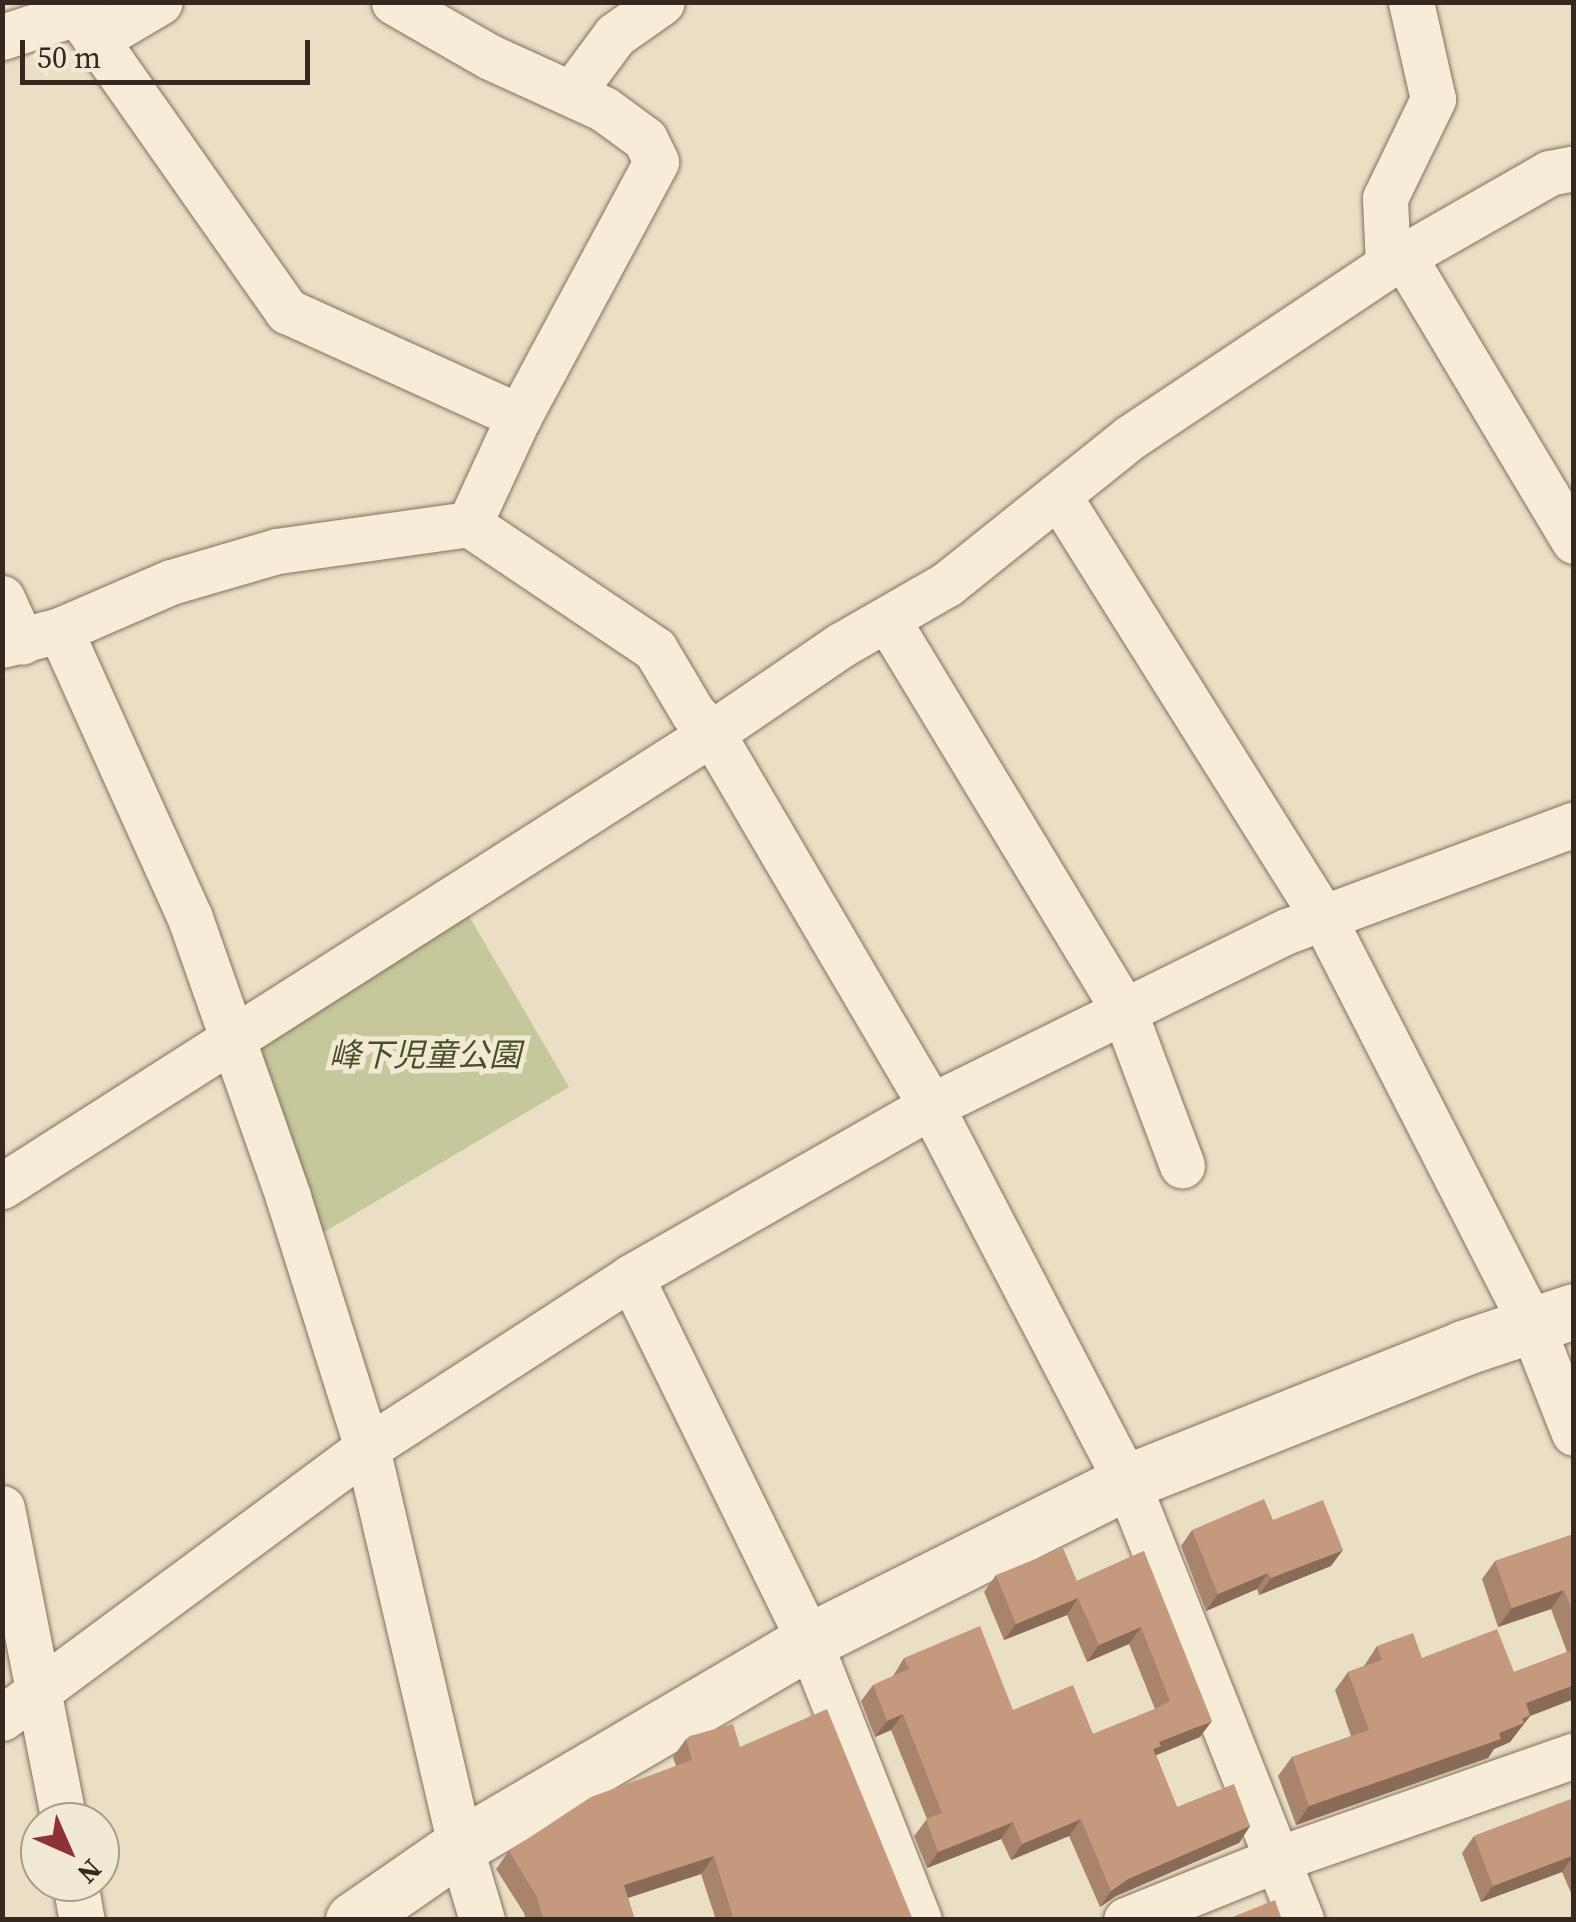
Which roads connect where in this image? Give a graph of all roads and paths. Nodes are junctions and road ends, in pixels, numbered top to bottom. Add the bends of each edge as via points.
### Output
1 (160, 2) edge
2 (662, 2) edge
3 (1411, 2) edge
4 (413, 8) edge
5 (82, 21) junction
6 (2, 37) edge
7 (572, 93) junction
8 (1574, 168) edge
9 (1396, 261) junction
10 (518, 416) junction
11 (1058, 495) junction
12 (470, 524) junction
13 (1574, 542) edge
14 (2, 598) edge
15 (887, 619) junction
16 (28, 639) edge
17 (712, 733) junction
18 (1574, 824) edge
19 (1323, 916) junction
20 (1124, 1011) junction
21 (234, 1038) junction
22 (931, 1106) junction
23 (1182, 1164) dead end
24 (2, 1186) edge
25 (631, 1277) junction
26 (1552, 1318) edge
27 (1574, 1433) edge
28 (367, 1448) junction
29 (1127, 1482) junction
30 (2, 1508) edge
31 (809, 1641) junction
32 (41, 1689) junction
33 (2, 1718) edge
34 (1574, 1755) edge
35 (61, 1802) edge
36 (460, 1846) junction
37 (1275, 1860) junction
38 (353, 1920) edge
39 (482, 1920) edge
40 (919, 1920) edge
41 (1126, 1920) edge
42 (1300, 1920) edge

1 - 5 street via 114,29
2 - 7 street via 616,35
3 - 9 street via 1433,99 1385,198
4 - 7 street
5 - 6 street via 67,16
5 - 10 street via 287,310
7 - 10 street via 632,128 656,162
8 - 9 street via 1549,172
9 - 11 street via 1129,438
9 - 13 street
10 - 12 street
11 - 15 street via 964,574
11 - 19 street
12 - 16 street via 277,551 171,582
12 - 17 street via 642,637
14 - 16 street
15 - 17 street
15 - 20 street
16 - 21 street via 190,918
17 - 21 street
17 - 22 street
18 - 19 street
19 - 20 street
19 - 26 street
20 - 22 street
20 - 23 street
21 - 24 street
21 - 28 street
22 - 25 street
22 - 29 street
25 - 28 street
25 - 31 street
26 - 27 street
26 - 29 street
28 - 32 street
28 - 36 street
29 - 31 street
29 - 37 street
30 - 32 street
31 - 36 street
31 - 40 street
32 - 33 street
32 - 35 street
34 - 37 street
36 - 38 street
36 - 39 street
37 - 41 street
37 - 42 street

